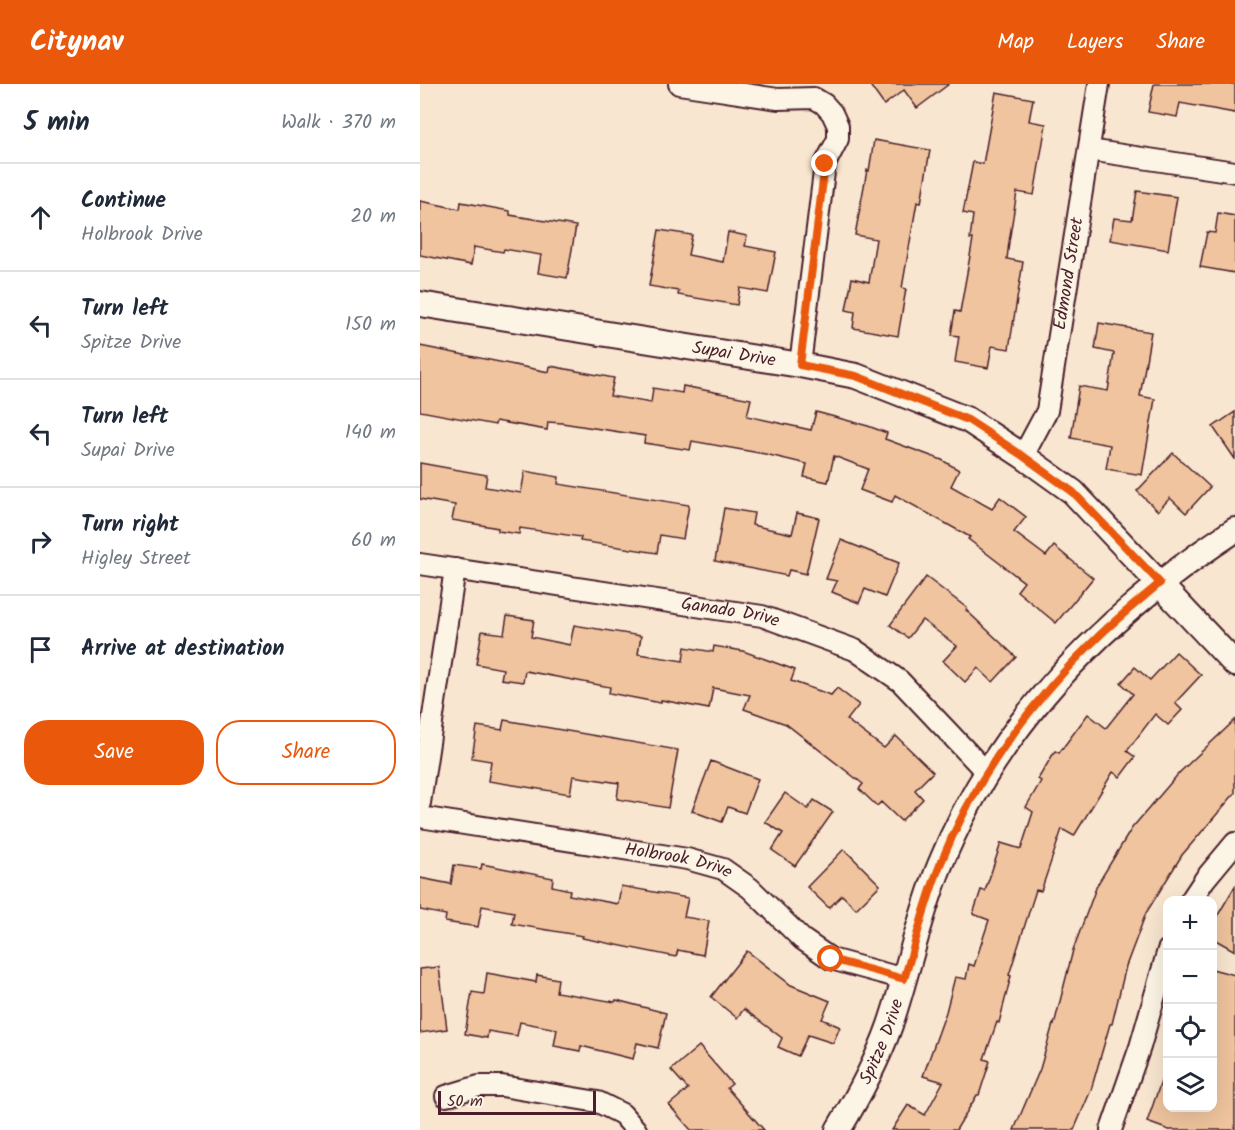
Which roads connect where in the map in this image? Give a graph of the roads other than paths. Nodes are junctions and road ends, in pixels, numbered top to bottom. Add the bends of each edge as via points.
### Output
1 (679, 84) edge
2 (1099, 84) edge
3 (1089, 150) junction
4 (1235, 172) edge
5 (420, 304) edge
6 (800, 365) junction
7 (1023, 456) junction
8 (1235, 530) edge
9 (420, 564) edge
10 (456, 569) junction
11 (1160, 583) junction
12 (1235, 664) edge
13 (987, 773) junction
14 (420, 803) edge
15 (420, 817) edge
16 (1235, 843) edge
17 (1194, 896) edge
18 (1163, 964) edge
19 (904, 979) junction
20 (446, 1096) dead end
21 (636, 1130) edge
22 (837, 1130) edge
23 (1111, 1130) edge

1 - 6 street via 778,99 814,98 832,113 838,126 838,139 825,164
2 - 3 street, Edmond Street
3 - 4 street
3 - 7 street, Edmond Street via 1047,411
5 - 6 street, Supai Drive
6 - 7 street, Supai Drive via 856,376 968,420
7 - 11 street, Supai Drive via 1073,492
8 - 11 street, Spitze Drive
9 - 10 street, Ganado Drive
10 - 13 street, Ganado Drive via 762,616 855,650 900,681
10 - 14 street
11 - 12 street, Supai Drive
11 - 13 street, Spitze Drive via 1101,634 1048,690 1013,732
13 - 19 street, Spitze Drive via 939,866
15 - 19 street, Holbrook Drive via 687,859 723,869 750,888 802,939 831,959
16 - 17 street
18 - 23 street
19 - 22 street, Spitze Drive via 862,1092
20 - 21 street via 479,1086 502,1086 587,1100 622,1114

